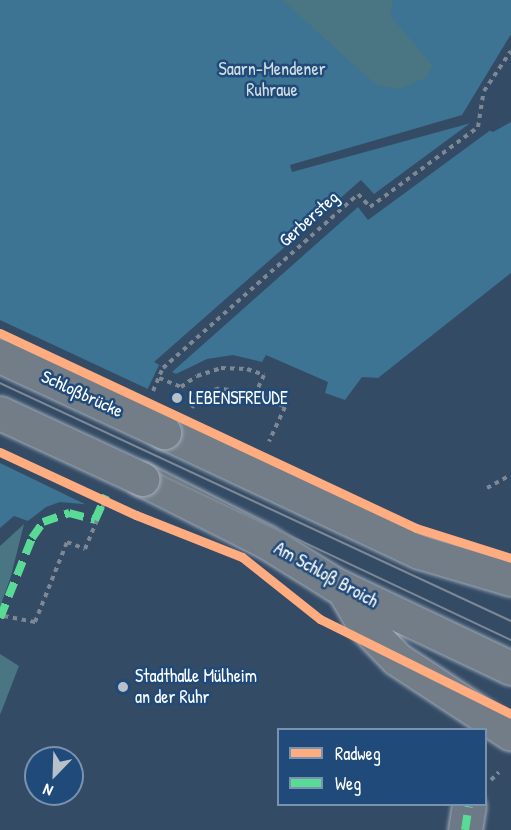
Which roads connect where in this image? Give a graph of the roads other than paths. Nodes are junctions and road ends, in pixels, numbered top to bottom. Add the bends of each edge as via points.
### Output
1 (0, 356) edge
2 (0, 413) edge
3 (511, 579) edge
4 (339, 586) junction
5 (511, 668) edge
6 (511, 734) edge

1 - 3 main road, Schloßbrücke, bridge via 419,552
2 - 4 main road, Am Schloß Broich, bridge via 265,541
4 - 5 main road, Am Schloß Broich
4 - 6 main road via 364,625 397,659

